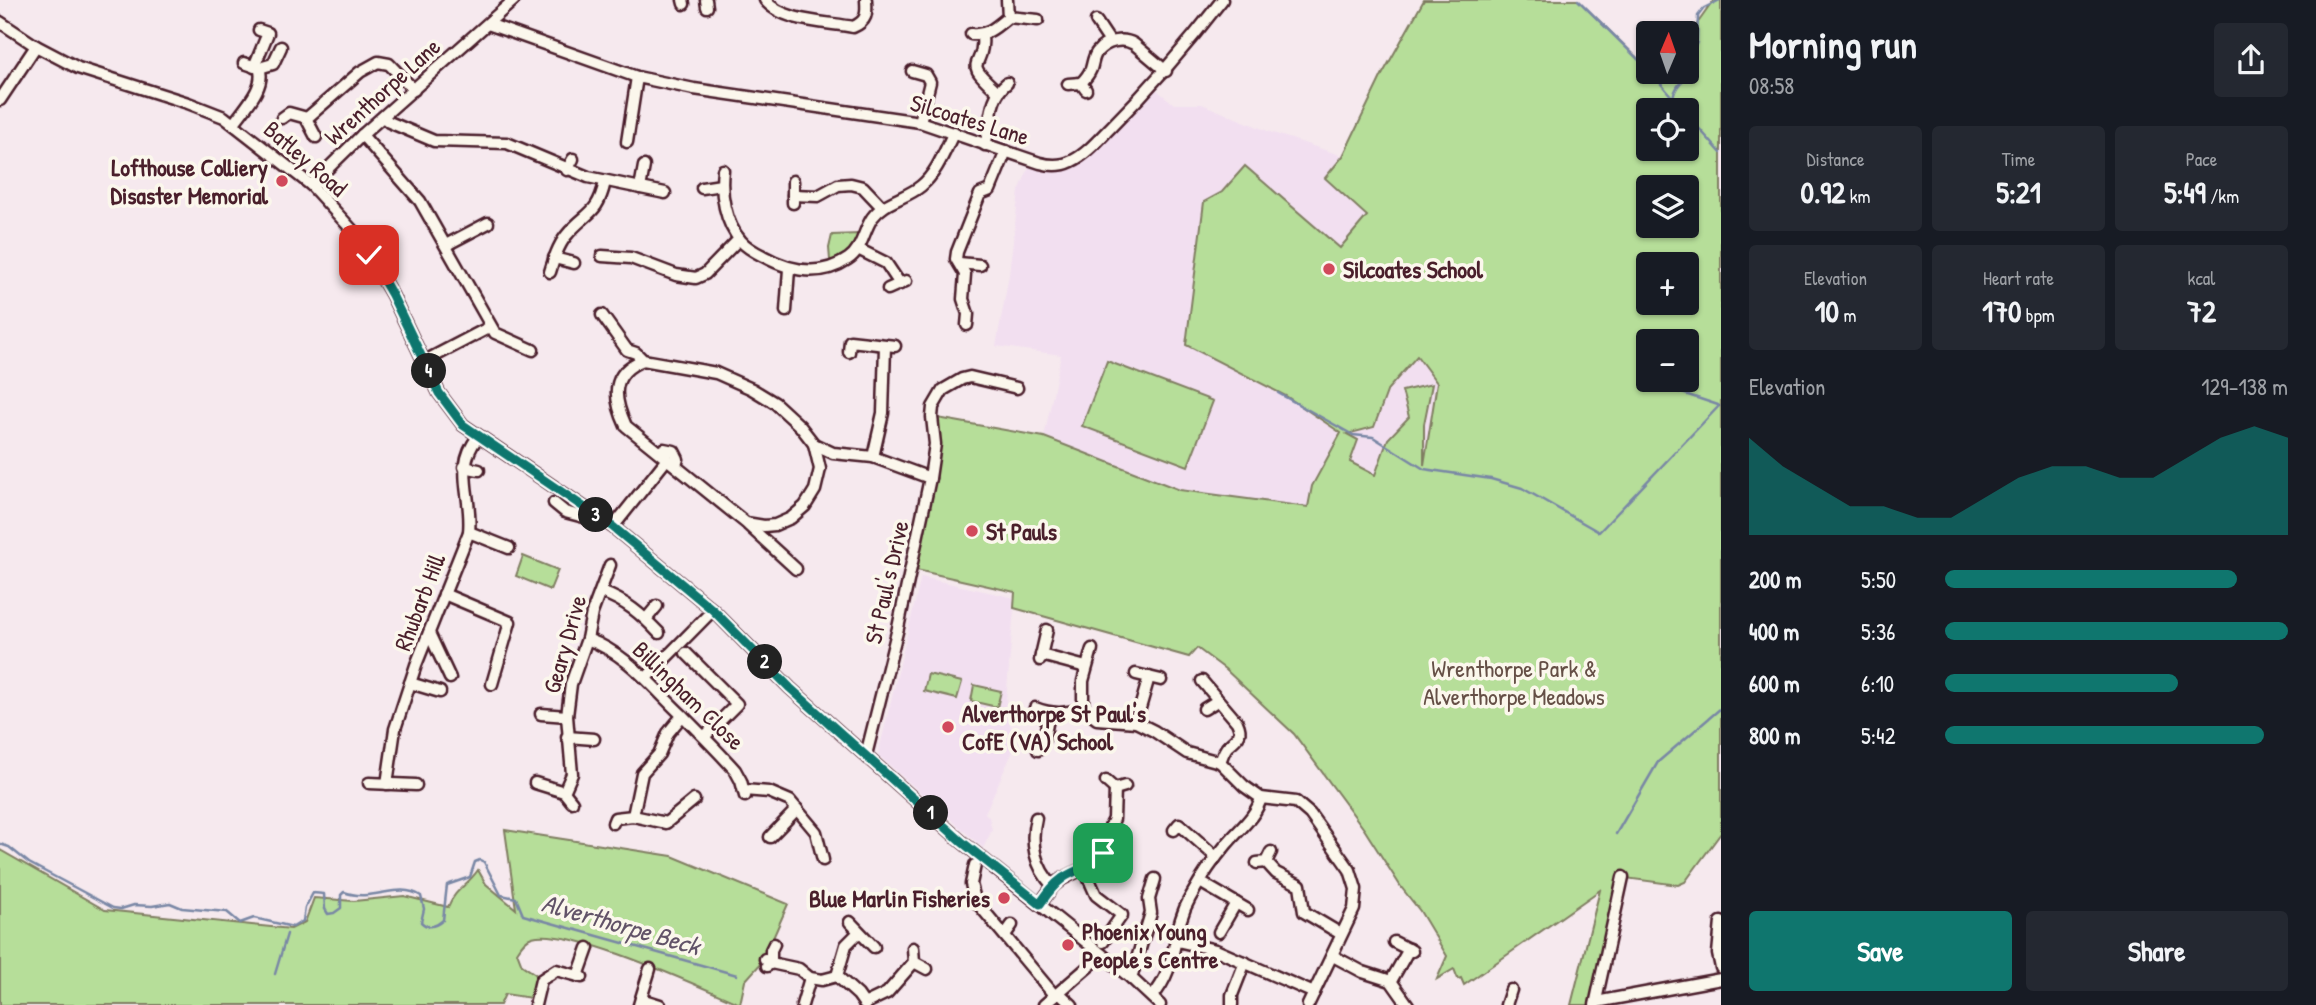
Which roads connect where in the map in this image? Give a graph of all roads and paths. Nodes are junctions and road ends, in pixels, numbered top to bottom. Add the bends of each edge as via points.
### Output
1 (514, 0) edge
2 (765, 0) edge
3 (866, 0) edge
4 (1007, 0) edge
5 (1222, 0) edge
6 (1008, 17) junction
7 (1038, 20) dead end
8 (1096, 21) dead end
9 (0, 22) edge
10 (488, 24) junction
11 (260, 30) dead end
12 (971, 34) dead end
13 (982, 35) junction
14 (1110, 43) junction
15 (36, 47) junction
16 (281, 47) dead end
17 (254, 65) junction
18 (912, 71) dead end
19 (1166, 71) junction
20 (637, 77) junction
21 (1007, 83) dead end
22 (1068, 84) dead end
23 (414, 90) junction
24 (997, 91) junction
25 (0, 100) edge
26 (383, 117) junction
27 (282, 118) dead end
28 (306, 118) junction
29 (920, 121) junction
30 (234, 123) junction
31 (954, 132) junction
32 (362, 135) junction
33 (316, 137) dead end
34 (627, 142) dead end
35 (985, 145) junction
36 (1006, 151) junction
37 (573, 159) dead end
38 (644, 166) dead end
39 (567, 170) junction
40 (723, 170) dead end
41 (605, 181) junction
42 (793, 181) dead end
43 (311, 185) junction
44 (721, 186) junction
45 (640, 188) junction
46 (702, 188) dead end
47 (665, 193) dead end
48 (882, 207) junction
49 (490, 222) dead end
50 (739, 239) junction
51 (446, 245) junction
52 (858, 249) junction
53 (554, 258) junction
54 (605, 259) dead end
55 (574, 262) dead end
56 (956, 262) junction
57 (980, 265) dead end
58 (789, 269) junction
59 (550, 272) dead end
60 (888, 289) dead end
61 (776, 302) dead end
62 (602, 315) dead end
63 (967, 325) dead end
64 (490, 327) junction
65 (627, 350) junction
66 (535, 351) dead end
67 (849, 352) dead end
68 (425, 360) junction
69 (643, 360) junction
70 (629, 366) junction
71 (1021, 376) dead end
72 (478, 437) junction
73 (814, 444) junction
74 (833, 453) junction
75 (873, 457) junction
76 (667, 459) junction
77 (464, 467) junction
78 (479, 470) dead end
79 (820, 470) junction
80 (930, 478) junction
81 (554, 503) dead end
82 (590, 511) junction
83 (613, 527) junction
84 (763, 531) junction
85 (469, 532) junction
86 (509, 548) dead end
87 (610, 565) dead end
88 (796, 569) dead end
89 (601, 592) junction
90 (444, 594) junction
91 (657, 606) dead end
92 (713, 610) junction
93 (647, 618) junction
94 (1047, 630) dead end
95 (429, 633) junction
96 (659, 633) dead end
97 (587, 639) junction
98 (1092, 649) dead end
99 (686, 653) dead end
100 (1086, 667) junction
101 (1136, 674) dead end
102 (1149, 677) junction
103 (450, 678) dead end
104 (646, 678) junction
105 (1161, 680) dead end
106 (1202, 681) dead end
107 (410, 683) junction
108 (492, 684) dead end
109 (440, 692) dead end
110 (1217, 701) junction
111 (1035, 708) dead end
112 (1083, 708) junction
113 (1204, 709) dead end
114 (541, 714) dead end
115 (1049, 714) junction
116 (567, 716) junction
117 (682, 716) junction
118 (1136, 722) junction
119 (705, 736) junction
120 (567, 737) junction
121 (594, 739) dead end
122 (1038, 750) dead end
123 (866, 755) junction
124 (1220, 762) junction
125 (1106, 781) dead end
126 (369, 783) dead end
127 (535, 783) dead end
128 (387, 784) junction
129 (416, 785) dead end
130 (564, 792) junction
131 (1261, 798) junction
132 (694, 800) dead end
133 (572, 802) dead end
134 (674, 802) dead end
135 (797, 809) junction
136 (683, 811) junction
137 (633, 816) junction
138 (1036, 818) dead end
139 (613, 823) dead end
140 (1174, 830) dead end
141 (770, 837) dead end
142 (820, 847) junction
143 (806, 850) dead end
144 (1216, 857) junction
145 (1264, 859) dead end
146 (823, 860) dead end
147 (975, 865) dead end
148 (1084, 869) junction
149 (1623, 877) dead end
150 (1155, 879) dead end
151 (1200, 882) junction
152 (1053, 886) junction
153 (1236, 903) junction
154 (1040, 904) junction
155 (1248, 909) dead end
156 (850, 922) dead end
157 (1721, 922) edge
158 (1012, 925) dead end
159 (1219, 932) dead end
160 (858, 933) junction
161 (1341, 934) junction
162 (1004, 935) junction
163 (1177, 941) junction
164 (1103, 942) dead end
165 (1394, 942) dead end
166 (774, 944) dead end
167 (874, 947) dead end
168 (588, 948) dead end
169 (913, 948) dead end
170 (1102, 955) junction
171 (1333, 956) junction
172 (914, 962) junction
173 (1245, 962) junction
174 (1721, 968) edge
175 (650, 969) dead end
176 (927, 969) dead end
177 (837, 976) junction
178 (810, 978) junction
179 (1131, 978) junction
180 (1721, 979) edge
181 (1391, 981) junction
182 (1511, 990) dead end
183 (1314, 993) junction
184 (1057, 994) junction
185 (640, 1002) edge
186 (1157, 1003) edge
187 (1596, 1003) edge
188 (535, 1005) edge
189 (660, 1005) edge
190 (802, 1005) edge
191 (864, 1005) edge
192 (1044, 1005) edge
193 (1072, 1005) edge
194 (1232, 1005) edge
195 (1308, 1005) edge
196 (1408, 1005) edge
197 (1506, 1005) edge

1 - 10 street, Wrenthorpe Lane
2 - 3 street via 788,16 853,27 867,15
4 - 6 street
5 - 19 street, Silcoates Lane
6 - 7 street
6 - 13 street
8 - 14 street
9 - 15 street, Batley Road
10 - 20 street, Silcoates Lane
10 - 23 street, Wrenthorpe Lane
11 - 17 street via 268,33
12 - 13 street
13 - 24 street via 976,71
14 - 19 street via 1123,40 1134,44
14 - 22 street via 1095,54 1083,86
15 - 25 street
15 - 30 street, Batley Road via 78,68 188,103
16 - 17 street via 274,64
17 - 30 street via 261,79
18 - 29 street via 926,75 930,82
19 - 36 street, Silcoates Lane via 1069,162 1048,165
20 - 29 street, Silcoates Lane
20 - 34 street
21 - 24 street
23 - 26 street, Wrenthorpe Lane
23 - 28 street via 389,64 378,62
24 - 35 street
26 - 32 street, Wrenthorpe Lane
26 - 39 street via 434,141 507,143
27 - 28 street via 289,113
28 - 33 street
29 - 31 street, Silcoates Lane
30 - 43 street, Batley Road
31 - 35 street, Silcoates Lane
31 - 48 street via 929,178
32 - 43 street, Wrenthorpe Lane
32 - 51 street via 420,201
35 - 36 street, Silcoates Lane
36 - 56 street via 990,190 980,194
37 - 39 street
38 - 45 street
39 - 41 street
40 - 44 street
41 - 45 street
41 - 53 street via 598,205 567,235
42 - 48 street via 793,199 851,184 863,187
43 - 68 street, Batley Road via 354,232
44 - 46 street
44 - 50 street
45 - 47 street
48 - 52 street
49 - 51 street
50 - 54 street via 696,278
50 - 58 street
51 - 64 street
52 - 58 street via 829,269
52 - 60 street via 886,263 903,282
53 - 55 street
53 - 59 street
56 - 57 street
56 - 63 street via 965,274
58 - 61 street via 787,307
62 - 65 street
64 - 66 street
64 - 68 street
65 - 69 street
65 - 70 street
67 - 75 street via 850,341 890,346
68 - 72 street, Batley Road via 450,410
69 - 70 street
69 - 73 street via 716,373 752,388 775,403
70 - 76 street via 617,385 617,407 626,426
71 - 80 street, St Paul's Drive via 1017,391 970,377 943,390 933,407 935,444
72 - 77 street
72 - 82 street, Batley Road
73 - 74 street
73 - 79 street
74 - 75 street
74 - 79 street
75 - 80 street
76 - 83 street
76 - 84 street via 746,523
77 - 78 street
77 - 85 street, Rhubarb Hill
79 - 84 street via 805,506
80 - 123 street, St Paul's Drive
81 - 82 street via 565,512 584,517
82 - 83 street, Batley Road
83 - 92 street, Batley Road
84 - 88 street
85 - 86 street
85 - 90 street, Rhubarb Hill
87 - 89 street, Geary Drive
89 - 93 street
89 - 97 street, Geary Drive
90 - 95 street, Rhubarb Hill
90 - 108 street via 510,622
91 - 93 street
92 - 104 street
92 - 123 street, Batley Road via 790,688
93 - 96 street
94 - 100 street via 1041,658
95 - 103 street
95 - 107 street, Rhubarb Hill
97 - 104 street, Billingham Close via 621,655
97 - 116 street, Geary Drive via 575,668
98 - 100 street
99 - 119 street via 737,705
100 - 112 street
101 - 102 street
102 - 105 street
102 - 118 street
104 - 117 street, Billingham Close
106 - 110 street
107 - 109 street
107 - 128 street, Rhubarb Hill via 395,729
110 - 113 street
110 - 124 street via 1241,730
111 - 115 street
112 - 115 street
112 - 118 street via 1097,719
114 - 116 street
115 - 122 street
116 - 120 street, Geary Drive
117 - 119 street, Billingham Close
117 - 137 street via 642,773
118 - 124 street via 1187,753
119 - 135 street, Billingham Close via 735,770 745,793 769,792
120 - 121 street
120 - 130 street, Geary Drive via 572,774
123 - 154 street, Batley Road via 972,851
124 - 131 street
125 - 148 street via 1120,788 1115,812 1103,853
126 - 128 street
127 - 130 street
128 - 129 street
130 - 133 street
131 - 144 street
131 - 161 street via 1296,802 1310,814 1350,870 1357,899
132 - 136 street
134 - 136 street
135 - 141 street
135 - 142 street via 816,832
136 - 137 street via 666,822
137 - 139 street via 615,818
138 - 152 street via 1032,832 1036,860
140 - 144 street via 1179,824
142 - 143 street
142 - 146 street
144 - 151 street
145 - 161 street via 1276,873 1300,885 1304,912
147 - 162 street via 971,893
148 - 152 street
148 - 164 street via 1096,895 1117,904 1122,915
149 - 187 street
150 - 179 street via 1149,899 1151,913
151 - 153 street
151 - 163 street via 1185,908
152 - 154 street
153 - 155 street
153 - 159 street
154 - 170 street, Batley Road
156 - 160 street
157 - 174 street
158 - 162 street
160 - 167 street
160 - 177 street via 846,945
161 - 171 street
162 - 184 street
163 - 173 street
163 - 186 street
165 - 181 street via 1411,950
166 - 178 street via 767,962 799,969
168 - 188 street via 580,977 556,970 541,980
169 - 172 street
170 - 179 street, Batley Road
170 - 184 street
171 - 181 street
171 - 183 street
172 - 176 street
172 - 191 street via 887,993
173 - 183 street
173 - 194 street via 1231,995
175 - 185 street
177 - 178 street
177 - 191 street
178 - 190 street
179 - 186 street, Batley Road
180 - 187 street
181 - 196 street
182 - 197 street
183 - 195 street
184 - 192 street
184 - 193 street
185 - 189 street

